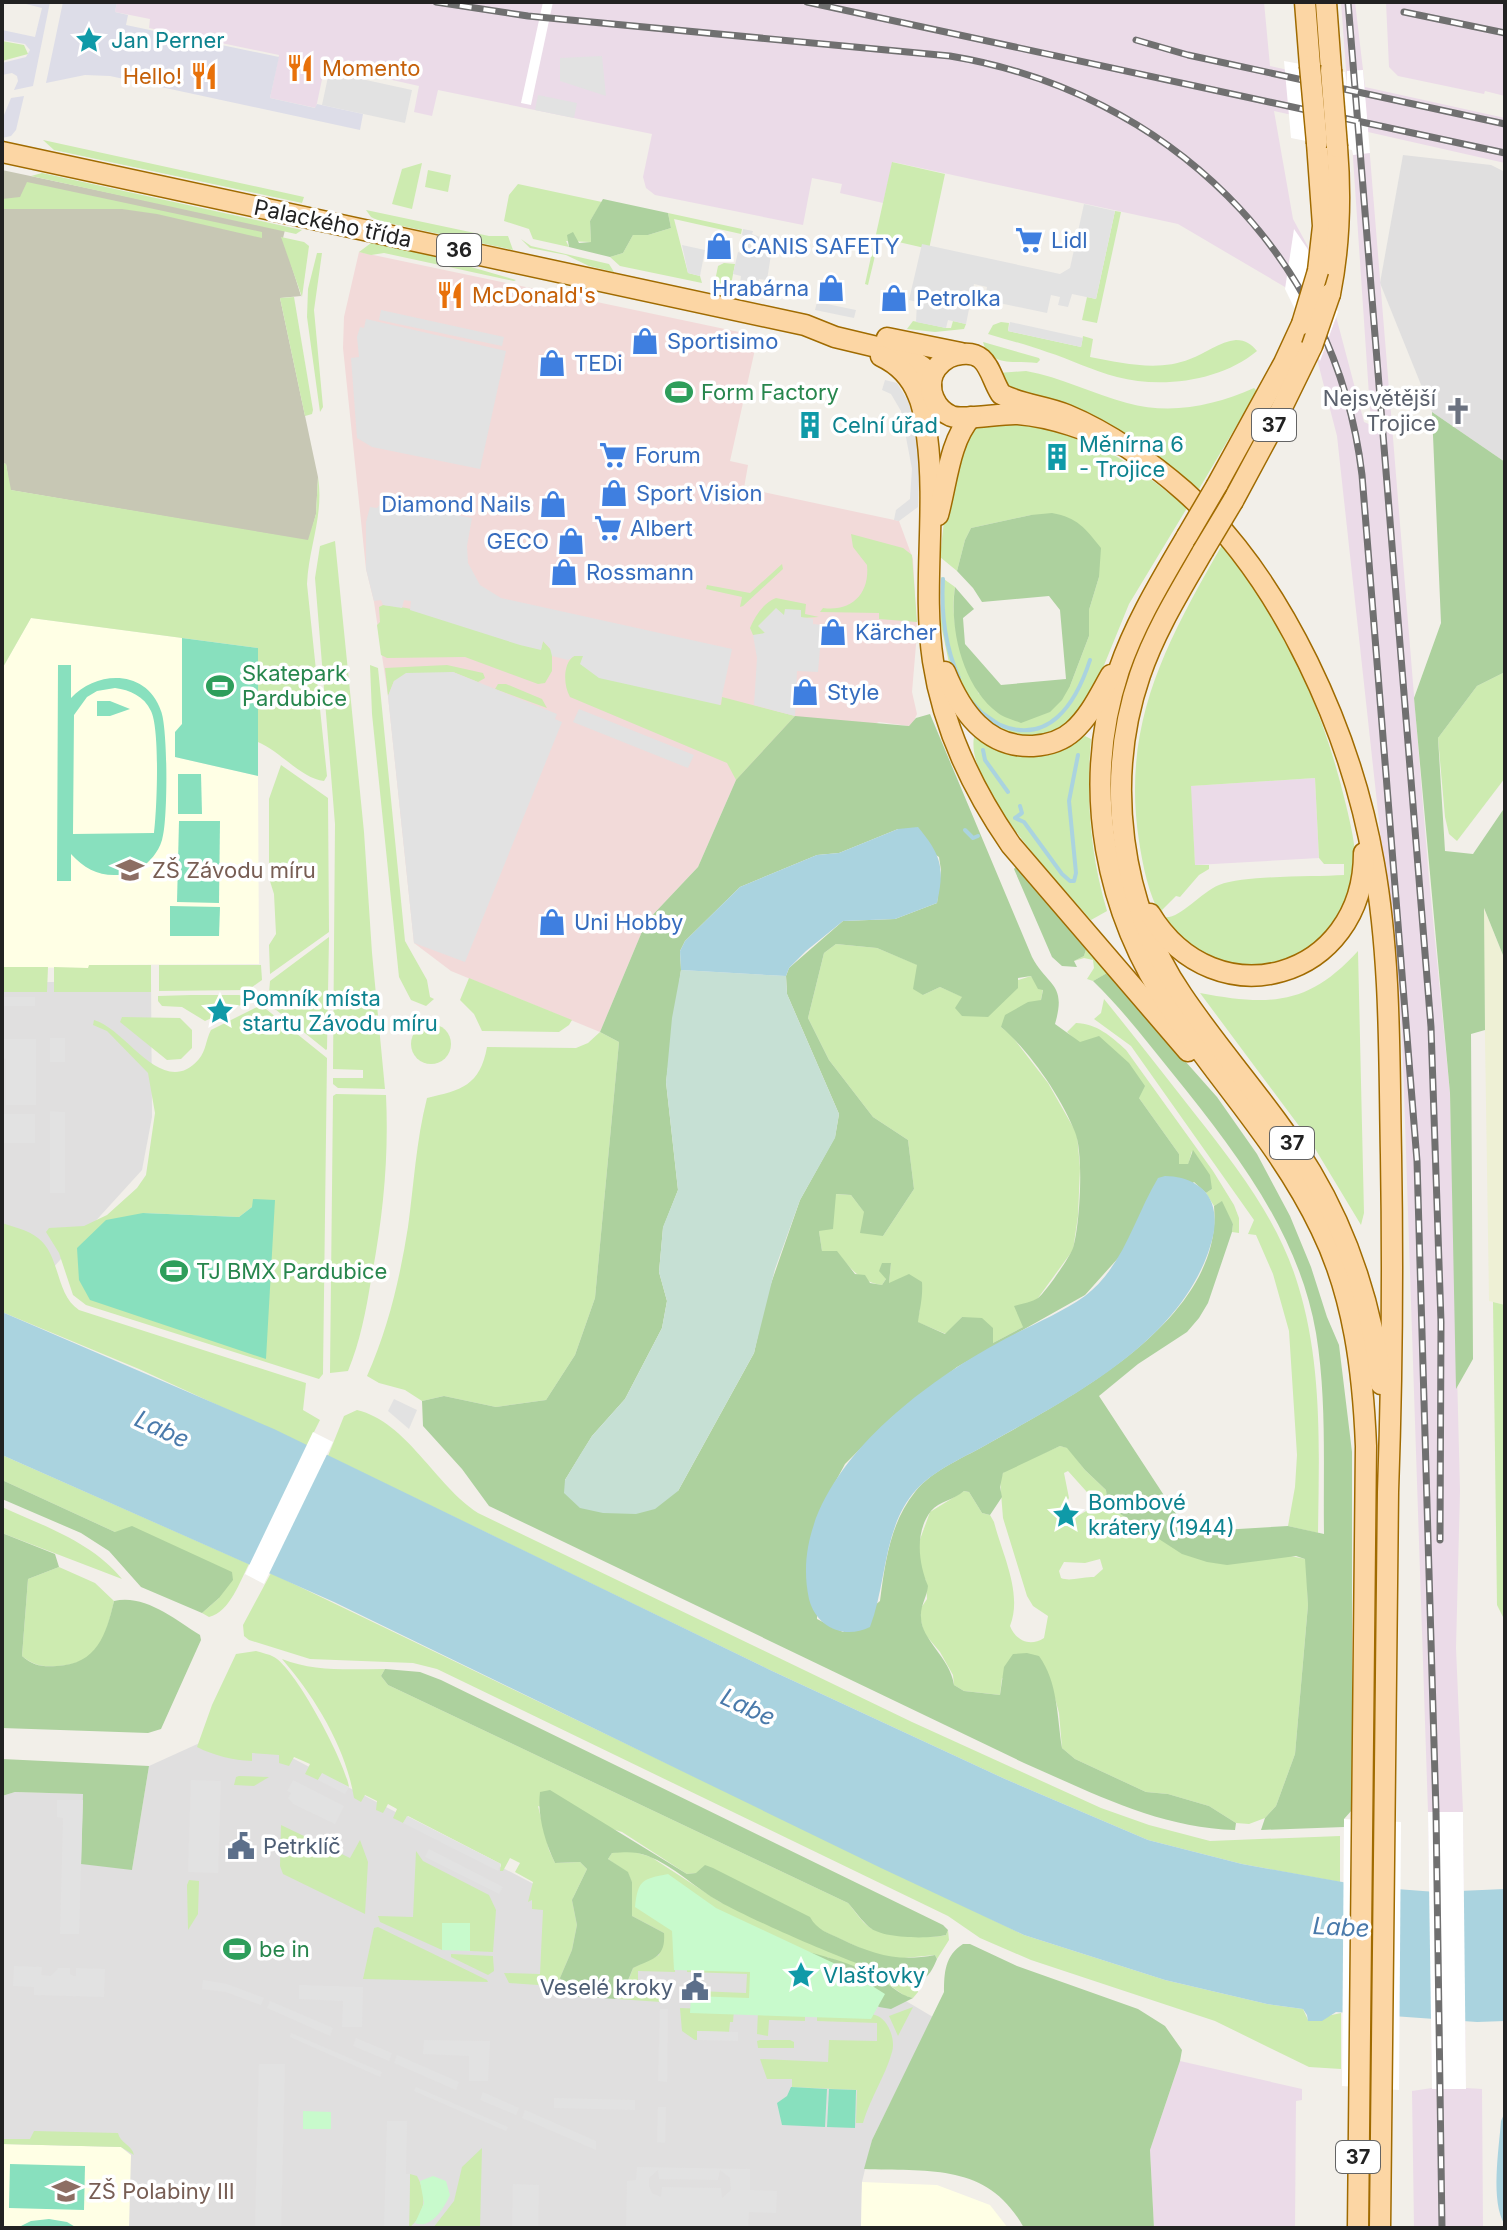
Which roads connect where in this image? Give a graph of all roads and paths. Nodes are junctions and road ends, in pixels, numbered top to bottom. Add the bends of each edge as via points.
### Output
1 (1305, 2) edge
2 (1326, 2) edge
3 (2, 152) edge
4 (805, 325) junction
5 (835, 337) junction
6 (965, 354) junction
7 (996, 385) junction
8 (931, 387) junction
9 (972, 417) junction
10 (1119, 444) junction
11 (931, 496) junction
12 (930, 542) junction
13 (930, 593) junction
14 (1131, 640) junction
15 (973, 720) junction
16 (964, 762) junction
17 (1354, 785) junction
18 (1124, 823) junction
19 (1233, 1091) junction
20 (1388, 1492) junction
21 (1358, 2228) edge
22 (1380, 2228) edge

1 - 14 main road, 37, bridge via 1323,226 1318,271 1284,363
2 - 18 main road, 37, bridge via 1340,215 1330,294 1287,401 1159,628 1137,684 1124,751
3 - 4 main road, Palackého třída / 36
4 - 5 main road, Palackého třída / 36
4 - 6 main road, Palackého třída / 36 via 837,326
5 - 8 main road, Palackého třída / 36 via 908,357 923,367
5 - 11 main road via 888,359 912,383 924,419
6 - 7 main road, 36 via 987,364
6 - 8 main road via 942,362
7 - 9 main road via 988,406
7 - 10 main road, 36 via 1005,397 1071,417
8 - 9 main road, 36 via 946,413
8 - 11 main road via 936,448
9 - 10 main road via 1048,418
9 - 12 main road via 956,445
10 - 17 main road via 1199,505 1256,575 1314,675
11 - 12 main road
12 - 13 main road
13 - 15 main road via 939,656 954,694
13 - 16 main road via 937,680
14 - 15 main road via 1090,710 1065,737 1020,745 999,740
14 - 19 main road, 37 via 1115,683 1103,748 1101,809 1111,876 1132,939 1155,985
15 - 16 main road
16 - 19 main road via 989,813 1036,877 1174,1038
17 - 18 main road via 1364,864 1353,910 1314,957 1261,975 1210,968 1164,935 1140,894
17 - 20 main road via 1374,866 1387,995
18 - 20 main road, 37 via 1134,891 1160,957 1194,1012 1292,1143 1328,1202 1348,1249 1381,1377
19 - 21 main road, 37 via 1294,1177 1323,1232 1346,1299 1360,1368 1366,1446
20 - 22 main road, 37

